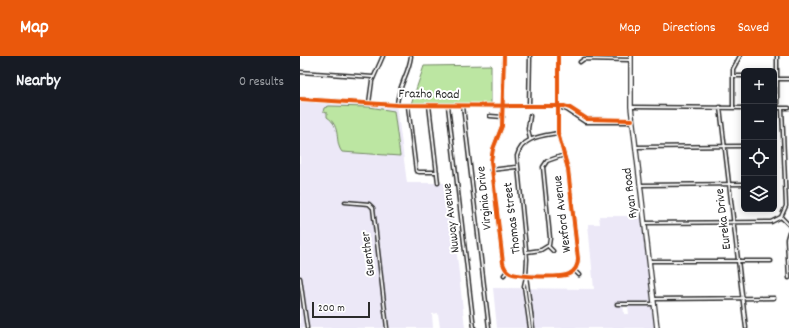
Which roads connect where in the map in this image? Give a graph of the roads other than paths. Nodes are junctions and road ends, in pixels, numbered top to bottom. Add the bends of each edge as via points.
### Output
1 (383, 56) edge
2 (411, 56) edge
3 (504, 56) edge
4 (530, 56) edge
5 (558, 56) edge
6 (740, 56) edge
7 (777, 56) edge
8 (631, 58) edge
9 (580, 62) dead end
10 (777, 68) edge
11 (300, 72) edge
12 (733, 76) junction
13 (741, 76) edge
14 (373, 77) junction
15 (777, 79) edge
16 (789, 79) edge
17 (300, 98) edge
18 (369, 103) junction
19 (429, 105) junction
20 (397, 106) junction
21 (408, 106) junction
22 (448, 106) junction
23 (463, 106) junction
24 (503, 106) junction
25 (529, 106) junction
26 (558, 106) junction
27 (630, 107) junction
28 (720, 107) junction
29 (733, 108) junction
30 (741, 108) edge
31 (777, 108) edge
32 (782, 108) junction
33 (789, 108) edge
34 (490, 116) dead end
35 (530, 116) dead end
36 (503, 117) junction
37 (632, 120) junction
38 (558, 133) junction
39 (530, 139) junction
40 (724, 146) junction
41 (741, 146) edge
42 (635, 147) junction
43 (564, 155) junction
44 (516, 167) junction
45 (491, 170) junction
46 (437, 172) junction
47 (438, 183) dead end
48 (729, 184) junction
49 (741, 184) edge
50 (640, 185) junction
51 (345, 202) dead end
52 (781, 217) junction
53 (734, 222) junction
54 (644, 223) junction
55 (789, 225) edge
56 (789, 232) edge
57 (548, 246) junction
58 (553, 251) dead end
59 (527, 252) junction
60 (738, 260) junction
61 (649, 261) junction
62 (771, 261) dead end
63 (574, 270) junction
64 (507, 271) junction
65 (504, 275) dead end
66 (579, 275) dead end
67 (526, 276) junction
68 (300, 278) edge
69 (789, 278) edge
70 (774, 298) dead end
71 (653, 299) junction
72 (742, 299) junction
73 (300, 301) edge
74 (304, 301) junction
75 (527, 303) junction
76 (530, 303) junction
77 (617, 304) dead end
78 (654, 304) junction
79 (531, 313) junction
80 (528, 314) junction
81 (307, 328) edge
82 (387, 328) edge
83 (474, 328) edge
84 (489, 328) edge
85 (530, 328) edge
86 (533, 328) edge
87 (657, 328) edge
88 (746, 328) edge

1 - 14 street
2 - 20 street via 399,90
3 - 24 street, Virginia Drive
4 - 25 street
5 - 26 street, Wexford Avenue
6 - 12 street via 734,67
7 - 10 street
8 - 9 street via 584,59
8 - 27 main road, Ryan Road
11 - 14 street
12 - 13 street
12 - 29 street
14 - 18 street
15 - 16 street
17 - 18 street, Frazho Road
18 - 20 street, Frazho Road
19 - 21 street, Frazho Road
19 - 22 street, Frazho Road
19 - 46 street
20 - 21 street, Frazho Road
21 - 46 street via 416,171
22 - 23 street, Frazho Road
22 - 83 street, Nuway Avenue
23 - 24 street, Frazho Road
23 - 84 street
24 - 25 street, Frazho Road
24 - 36 street, Virginia Drive
25 - 26 street, Frazho Road
26 - 37 street, Frazho Road via 585,122
26 - 38 street, Wexford Avenue
27 - 28 street
27 - 37 main road, Ryan Road
28 - 29 street
28 - 40 street, Eureka Drive
29 - 30 street
31 - 32 street
32 - 33 street
32 - 52 street via 786,206
34 - 36 street
35 - 39 street
36 - 45 street, Virginia Drive via 502,129 492,151
37 - 42 main road, Ryan Road
38 - 39 street
38 - 43 street, Wexford Avenue
39 - 44 street, Thomas Street via 519,149
40 - 41 street
40 - 42 street
40 - 48 street, Eureka Drive
42 - 50 main road, Ryan Road
43 - 57 street via 542,167 550,238
43 - 63 street, Wexford Avenue via 578,253 578,263
44 - 45 street
44 - 59 street, Thomas Street
45 - 64 street, Virginia Drive via 502,261
46 - 47 street
48 - 49 street
48 - 50 street
48 - 53 street, Eureka Drive
50 - 54 main road, Ryan Road
51 - 82 street, Guenther via 369,204 373,208
52 - 53 street via 771,222
52 - 55 street
53 - 54 street
53 - 60 street, Eureka Drive
54 - 61 main road, Ryan Road
56 - 69 street
57 - 58 street
57 - 59 street
59 - 67 street, Thomas Street
60 - 61 street
60 - 62 street
60 - 72 street, Eureka Drive
61 - 71 main road, Ryan Road
63 - 66 street
63 - 67 street, Wexford Avenue via 564,276
64 - 65 street
64 - 67 street
67 - 75 street via 524,286
67 - 76 street, Thomas Street
68 - 74 street
70 - 72 street
71 - 72 street
71 - 78 main road, Ryan Road
72 - 88 street, Eureka Drive
73 - 74 street
74 - 81 street
75 - 76 street
75 - 80 street
76 - 79 street, Thomas Street
77 - 78 street
78 - 87 main road, Ryan Road
79 - 80 street
79 - 86 street, Thomas Street
80 - 85 street

